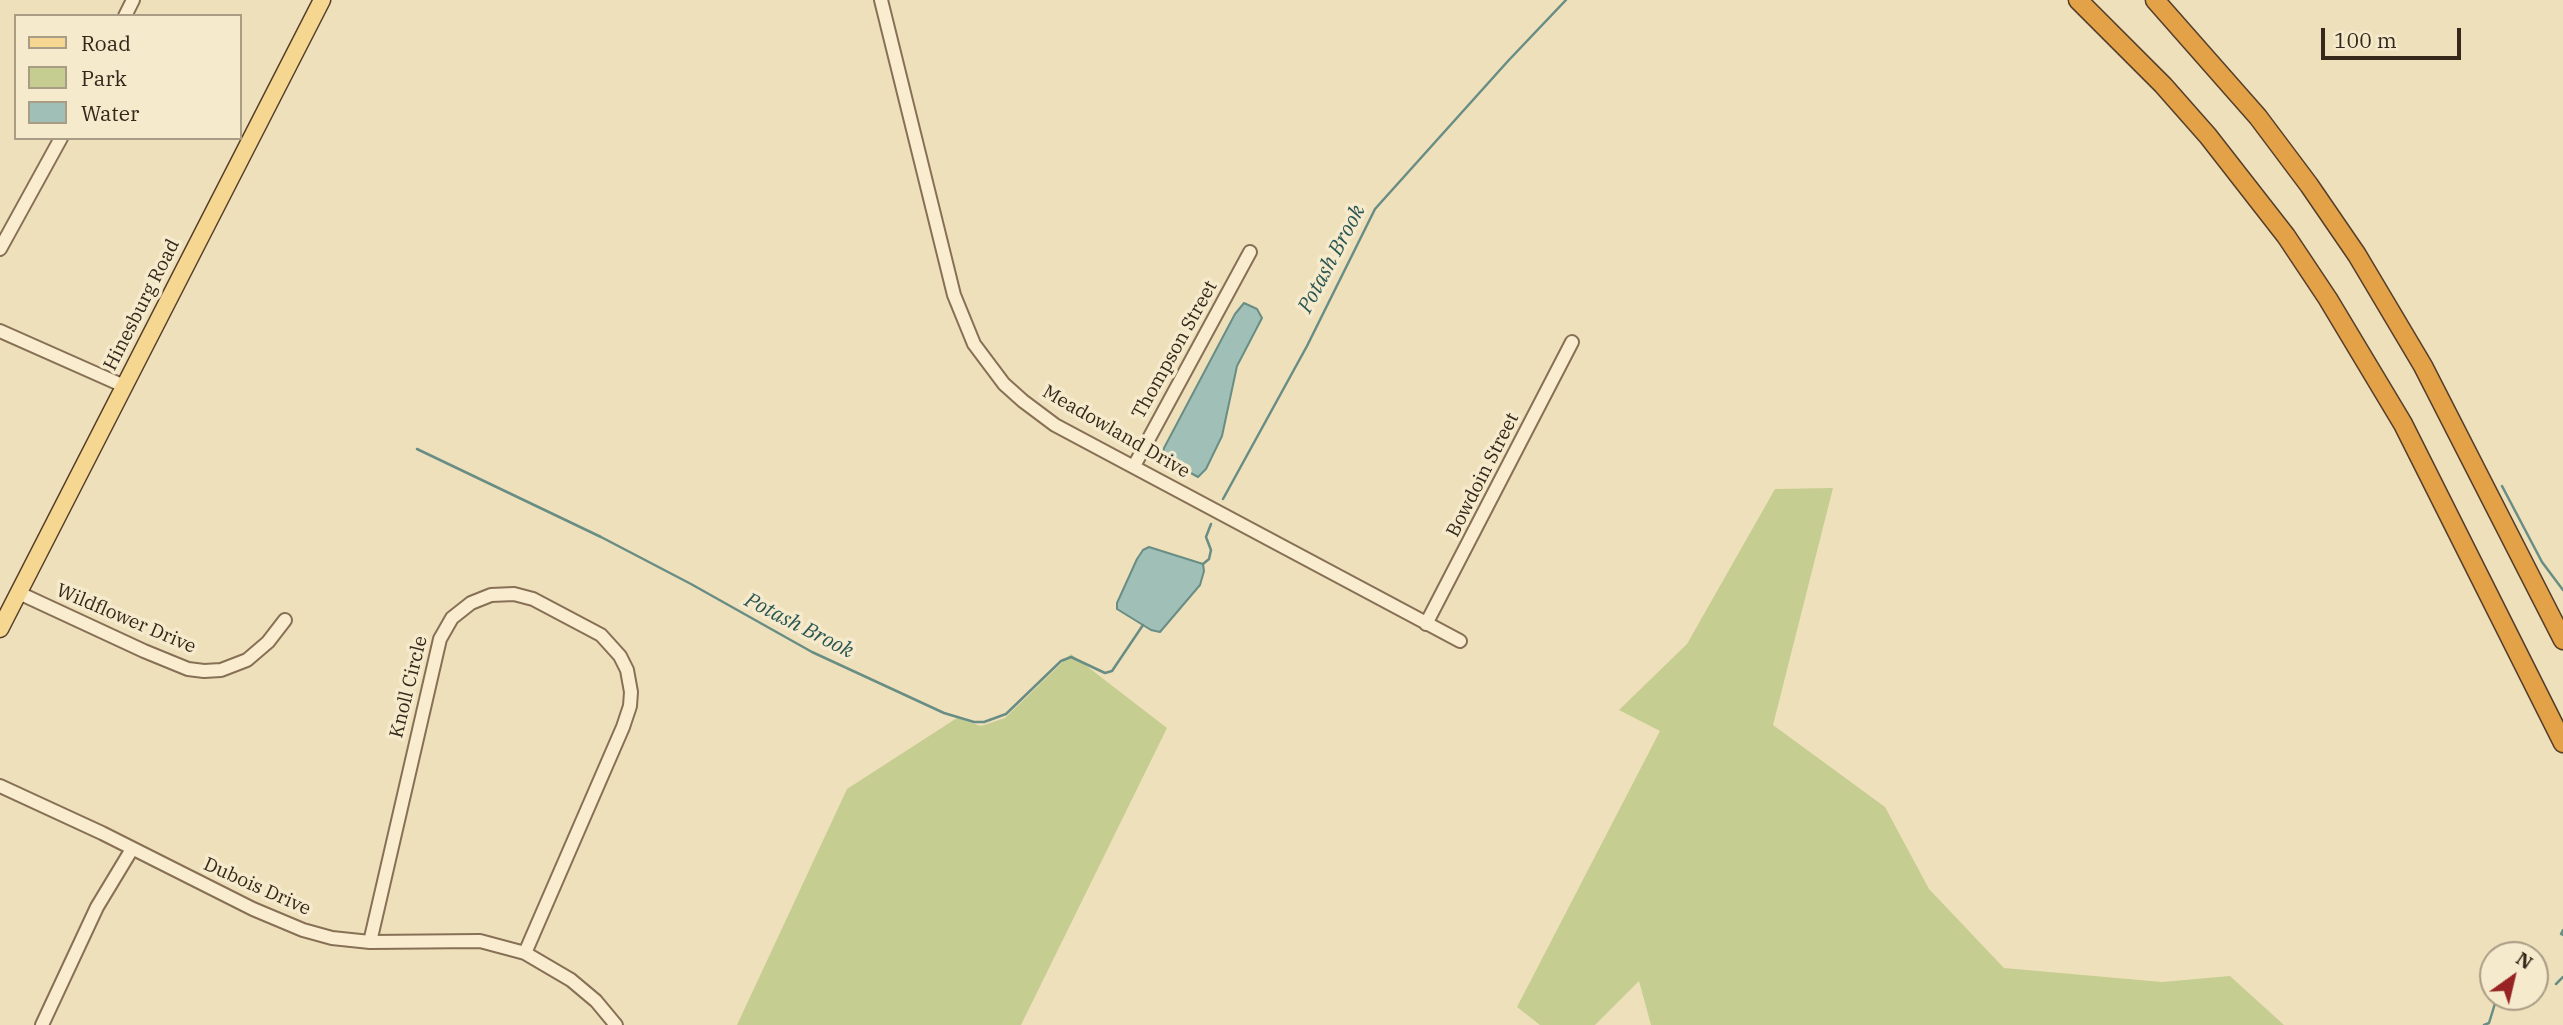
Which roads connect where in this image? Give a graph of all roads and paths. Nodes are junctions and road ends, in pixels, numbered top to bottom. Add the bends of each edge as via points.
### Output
1 (322, 0) edge
2 (881, 0) edge
3 (2078, 0) edge
4 (2155, 0) edge
5 (60, 140) edge
6 (0, 249) edge
7 (1250, 252) dead end
8 (0, 331) edge
9 (1572, 342) dead end
10 (124, 386) junction
11 (1134, 466) junction
12 (19, 593) junction
13 (285, 620) dead end
14 (1426, 624) junction
15 (0, 629) edge
16 (2563, 640) edge
17 (1460, 641) dead end
18 (2563, 743) edge
19 (0, 786) edge
20 (132, 849) junction
21 (370, 942) junction
22 (525, 954) junction
23 (42, 1025) edge
24 (616, 1025) edge

1 - 10 main road, Hinesburg Road
2 - 11 street, Meadowland Drive via 954,295 974,344 1023,401 1055,425
3 - 18 highway via 2208,136 2329,299 2403,424
4 - 16 highway via 2264,126 2357,255 2434,386
5 - 6 street
7 - 11 street, Thompson Street
8 - 10 street
9 - 14 street, Bowdoin Street
10 - 12 main road, Hinesburg Road
11 - 14 street, Meadowland Drive
12 - 13 street, Wildflower Drive via 144,652 204,671 247,660
12 - 15 main road, Hinesburg Road
14 - 17 street, Meadowland Drive
19 - 20 street, Dubois Drive
20 - 21 street, Dubois Drive via 281,923 332,938
20 - 23 street via 97,907
21 - 22 street, Dubois Drive via 465,939
21 - 22 street, Knoll Circle via 440,639 452,618 471,603 513,594 533,599 601,635 624,662 631,692 623,727
22 - 24 street, Dubois Drive via 571,980

